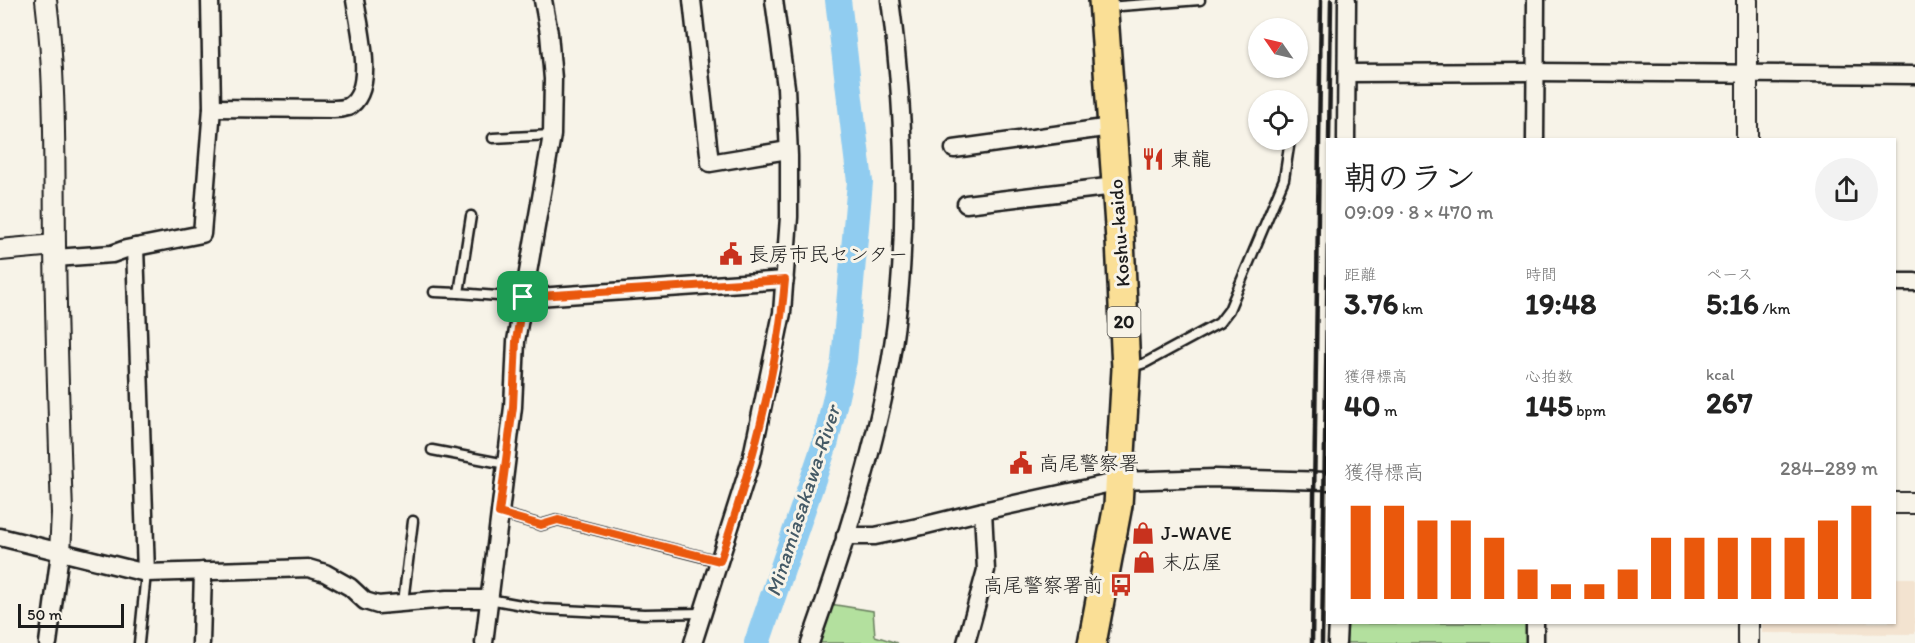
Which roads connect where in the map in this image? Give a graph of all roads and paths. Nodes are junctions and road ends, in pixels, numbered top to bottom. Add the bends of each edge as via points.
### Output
1 (46, 0) edge
2 (210, 0) edge
3 (355, 0) edge
4 (543, 0) edge
5 (692, 0) edge
6 (774, 0) edge
7 (890, 0) edge
8 (1200, 0) edge
9 (1347, 0) edge
10 (1536, 0) edge
11 (1747, 0) edge
12 (1103, 4) edge
13 (1535, 72) junction
14 (1347, 73) junction
15 (1747, 74) junction
16 (1915, 75) edge
17 (212, 108) junction
18 (1111, 127) junction
19 (552, 135) junction
20 (493, 138) dead end
21 (1346, 138) edge
22 (1535, 138) edge
23 (1746, 138) edge
24 (954, 149) dead end
25 (788, 150) junction
26 (1288, 150) edge
27 (1115, 186) junction
28 (966, 204) dead end
29 (471, 216) dead end
30 (135, 247) junction
31 (0, 250) edge
32 (55, 252) junction
33 (785, 280) junction
34 (1896, 282) edge
35 (1915, 282) edge
36 (434, 292) dead end
37 (459, 293) junction
38 (523, 297) junction
39 (1126, 369) junction
40 (432, 450) dead end
41 (506, 464) junction
42 (1120, 481) junction
43 (1326, 481) edge
44 (1896, 503) edge
45 (1915, 503) edge
46 (983, 511) junction
47 (499, 513) junction
48 (413, 521) dead end
49 (845, 536) junction
50 (0, 537) edge
51 (60, 553) junction
52 (720, 561) junction
53 (202, 571) junction
54 (146, 573) junction
55 (489, 599) junction
56 (403, 602) junction
57 (703, 613) junction
58 (1338, 624) edge
59 (1535, 624) edge
60 (1748, 624) edge
61 (48, 643) edge
62 (140, 643) edge
63 (201, 643) edge
64 (484, 643) edge
65 (693, 643) edge
66 (810, 643) edge
67 (966, 643) edge
68 (1092, 643) edge
69 (1338, 643) edge
70 (1535, 643) edge
71 (1748, 643) edge

1 - 32 street via 53,107
2 - 17 street
3 - 17 street via 366,76 361,93 348,106
4 - 19 street via 552,68
5 - 25 street via 710,163
6 - 25 street via 786,87
7 - 49 street via 902,115 903,219 898,296 885,393
8 - 12 lane
9 - 14 street
10 - 13 street
11 - 15 street
12 - 18 highway, Koshu-kaido / 20
13 - 14 street
13 - 15 street
13 - 22 street
14 - 21 street
15 - 16 street
15 - 23 street
17 - 30 street via 202,234
18 - 24 street
18 - 27 highway, Koshu-kaido / 20
19 - 20 lane
19 - 38 street
25 - 33 street
26 - 39 lane via 1284,179 1229,310 1219,323 1145,363
27 - 28 street
27 - 39 highway, Koshu-kaido / 20
29 - 37 lane
30 - 32 street via 112,254
30 - 54 street
31 - 32 street
32 - 51 street
33 - 38 street
33 - 52 street via 752,461
34 - 35 street
36 - 37 lane
37 - 38 lane
38 - 41 street
39 - 42 highway, Koshu-kaido / 20
40 - 41 lane
41 - 47 street
42 - 43 street
42 - 46 street
42 - 68 highway, Koshu-kaido / 20
44 - 45 street
46 - 49 street via 875,536
46 - 67 street via 986,570
47 - 52 lane via 541,525 558,520
47 - 55 street
48 - 56 lane
49 - 66 street
50 - 51 street
51 - 54 street
51 - 61 street
52 - 57 street
53 - 54 street
53 - 56 street via 308,568 325,573 378,605
53 - 63 street
54 - 62 lane
55 - 56 street
55 - 57 lane via 543,609
55 - 64 street
57 - 65 street
58 - 69 street
59 - 70 street
60 - 71 street

